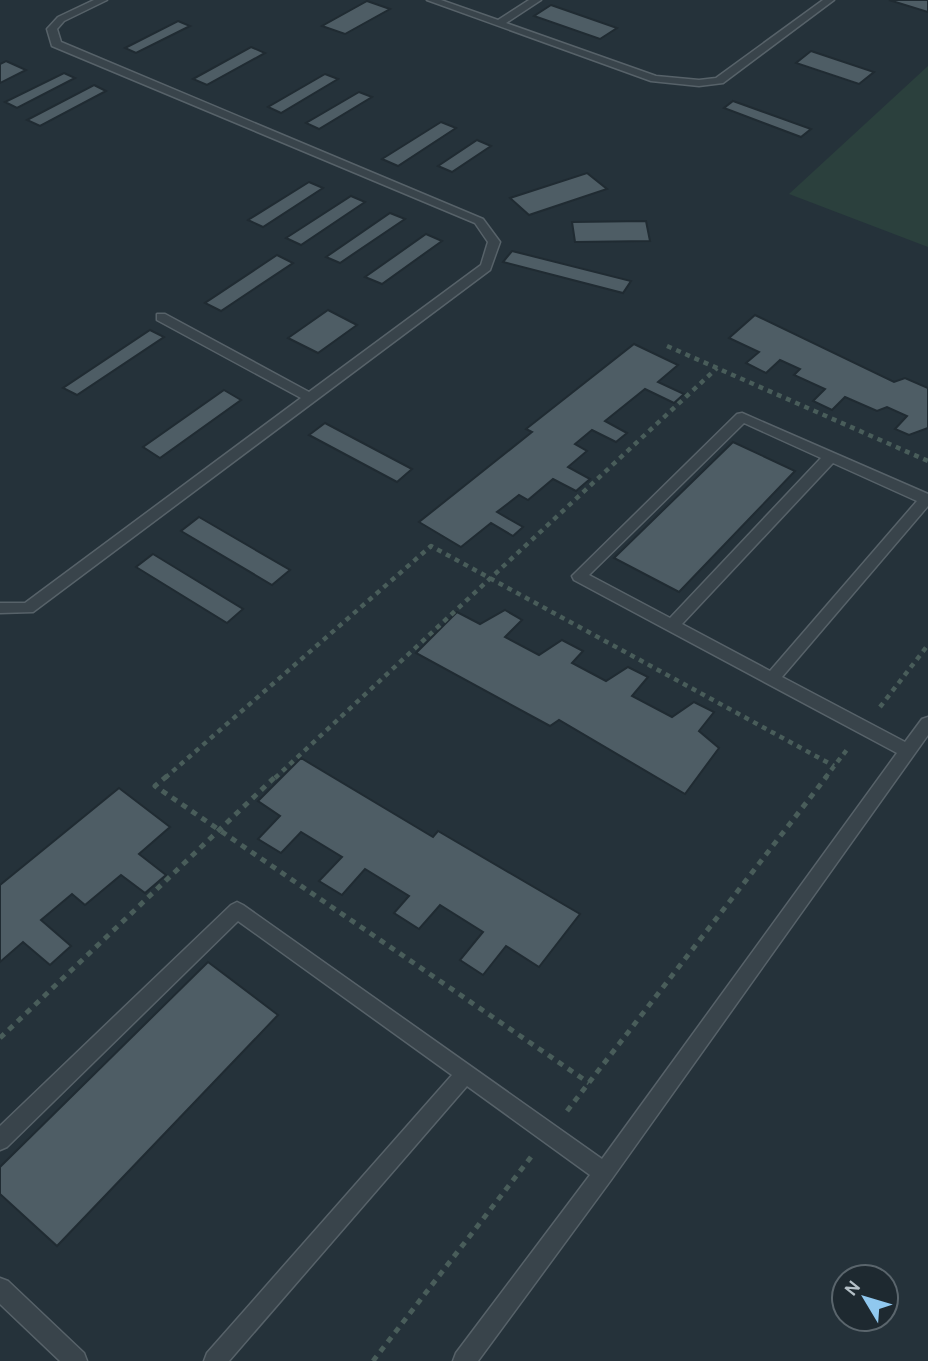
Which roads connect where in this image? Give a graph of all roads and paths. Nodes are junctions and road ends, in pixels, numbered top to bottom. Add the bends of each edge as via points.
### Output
1 (102, 0) edge
2 (432, 0) edge
3 (536, 0) edge
4 (829, 0) edge
5 (498, 24) junction
6 (161, 317) dead end
7 (667, 346) dead end
8 (717, 368) junction
9 (310, 398) junction
10 (831, 456) junction
11 (928, 461) edge
12 (927, 499) edge
13 (489, 578) junction
14 (0, 608) edge
15 (672, 625) junction
16 (928, 645) edge
17 (772, 679) junction
18 (928, 723) edge
19 (863, 728) junction
20 (907, 751) junction
21 (834, 766) junction
22 (220, 828) junction
23 (0, 1038) edge
24 (465, 1074) junction
25 (589, 1083) junction
26 (549, 1134) junction
27 (0, 1140) edge
28 (604, 1173) junction
29 (0, 1289) edge
30 (76, 1361) edge
31 (215, 1361) edge
32 (373, 1361) edge
33 (464, 1361) edge

1 - 9 lane via 61,19 52,29 56,44 479,221 494,242 486,267
2 - 5 lane
3 - 5 lane
4 - 5 lane via 719,81 699,83 655,79
6 - 9 lane
7 - 8 path
8 - 11 path
8 - 13 path
9 - 14 lane via 28,608
10 - 12 lane
10 - 15 lane
10 - 15 lane via 742,416 579,576
12 - 17 lane
13 - 21 path
13 - 22 path
13 - 22 path via 431,546 155,786
15 - 17 lane
16 - 19 path
17 - 19 lane
18 - 20 lane
19 - 20 lane
19 - 21 path
20 - 28 lane
21 - 25 path
22 - 23 path
22 - 25 path
24 - 26 lane
24 - 27 lane via 237,910
24 - 31 lane
25 - 26 path
26 - 28 lane
26 - 32 path
28 - 33 lane
29 - 30 lane

